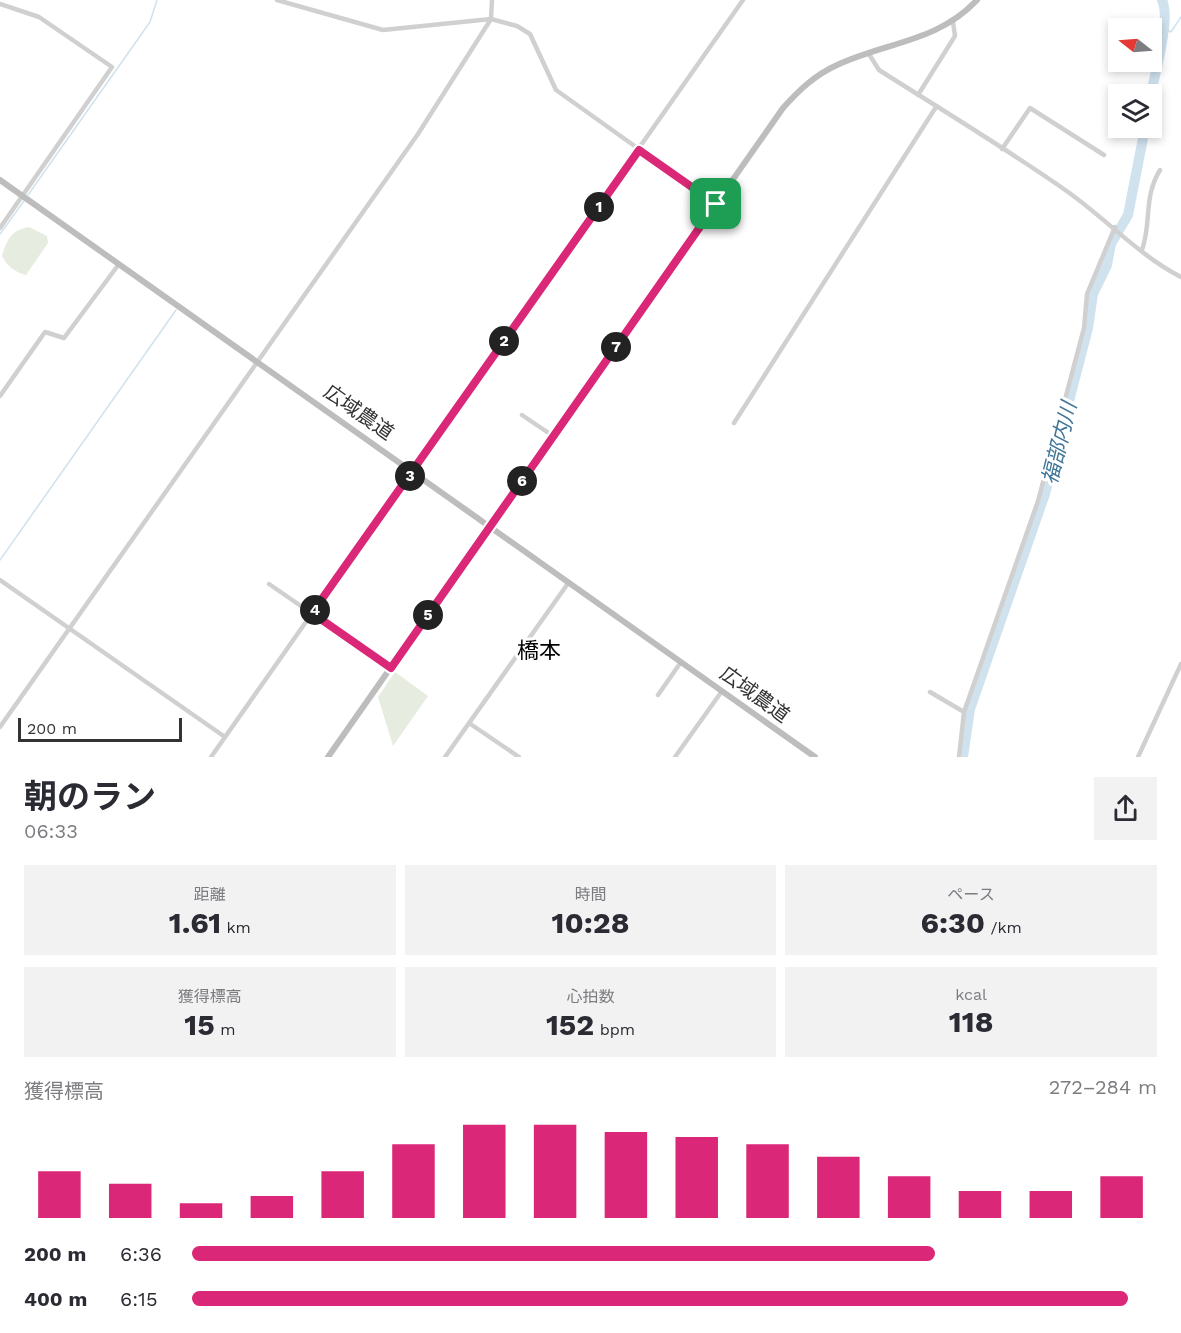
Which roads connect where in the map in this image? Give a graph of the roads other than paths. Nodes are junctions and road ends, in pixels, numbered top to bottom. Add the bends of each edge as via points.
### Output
1 (276, 0) edge
2 (492, 0) edge
3 (743, 0) edge
4 (977, 0) edge
5 (0, 4) edge
6 (490, 19) junction
7 (953, 22) junction
8 (869, 54) junction
9 (918, 95) junction
10 (936, 107) junction
11 (1002, 149) junction
12 (639, 150) junction
13 (1104, 155) dead end
14 (1160, 170) dead end
15 (0, 180) edge
16 (23, 196) junction
17 (716, 204) junction
18 (0, 228) edge
19 (1116, 228) junction
20 (1142, 250) junction
21 (119, 264) junction
22 (1181, 277) edge
23 (258, 362) junction
24 (0, 396) edge
25 (522, 415) dead end
26 (734, 423) dead end
27 (553, 436) junction
28 (413, 471) junction
29 (490, 526) junction
30 (0, 580) edge
31 (569, 582) junction
32 (269, 584) dead end
33 (312, 613) junction
34 (69, 629) junction
35 (681, 662) junction
36 (1181, 664) edge
37 (391, 668) junction
38 (722, 691) junction
39 (930, 692) dead end
40 (658, 694) dead end
41 (964, 712) junction
42 (470, 723) junction
43 (0, 727) edge
44 (225, 737) junction
45 (211, 757) edge
46 (328, 757) edge
47 (445, 757) edge
48 (519, 757) edge
49 (675, 757) edge
50 (815, 757) edge
51 (959, 757) edge
52 (1138, 757) edge

1 - 6 street via 382,30
2 - 6 street
3 - 12 street
4 - 7 street
5 - 16 street via 39,17 112,67
6 - 12 street via 530,34 556,90
6 - 23 street via 418,134
7 - 8 street via 931,34
7 - 9 street via 955,36
8 - 9 street via 879,70
8 - 17 street via 822,73 797,92
9 - 10 street
10 - 11 street
10 - 26 street
11 - 13 street via 1030,108
11 - 19 street
12 - 17 street
12 - 28 street
14 - 20 street via 1150,187
15 - 16 street, 広域農道
16 - 18 street
16 - 21 street, 広域農道
17 - 27 street
19 - 20 street
19 - 41 street via 1088,294 1084,328 1038,501
20 - 22 street
21 - 23 street, 広域農道
21 - 24 street via 64,338 45,332
23 - 28 street, 広域農道
23 - 34 street
25 - 27 street
27 - 29 street
28 - 29 street, 広域農道
28 - 33 street
29 - 31 street, 広域農道
29 - 37 street
30 - 34 street
31 - 35 street, 広域農道
31 - 42 street
32 - 33 street
33 - 37 street
33 - 44 street
34 - 43 street
34 - 44 street
35 - 38 street, 広域農道
35 - 40 street
36 - 52 street
37 - 46 street
38 - 49 street
38 - 50 street, 広域農道
39 - 41 street
41 - 51 street
42 - 47 street
42 - 48 street
44 - 45 street

